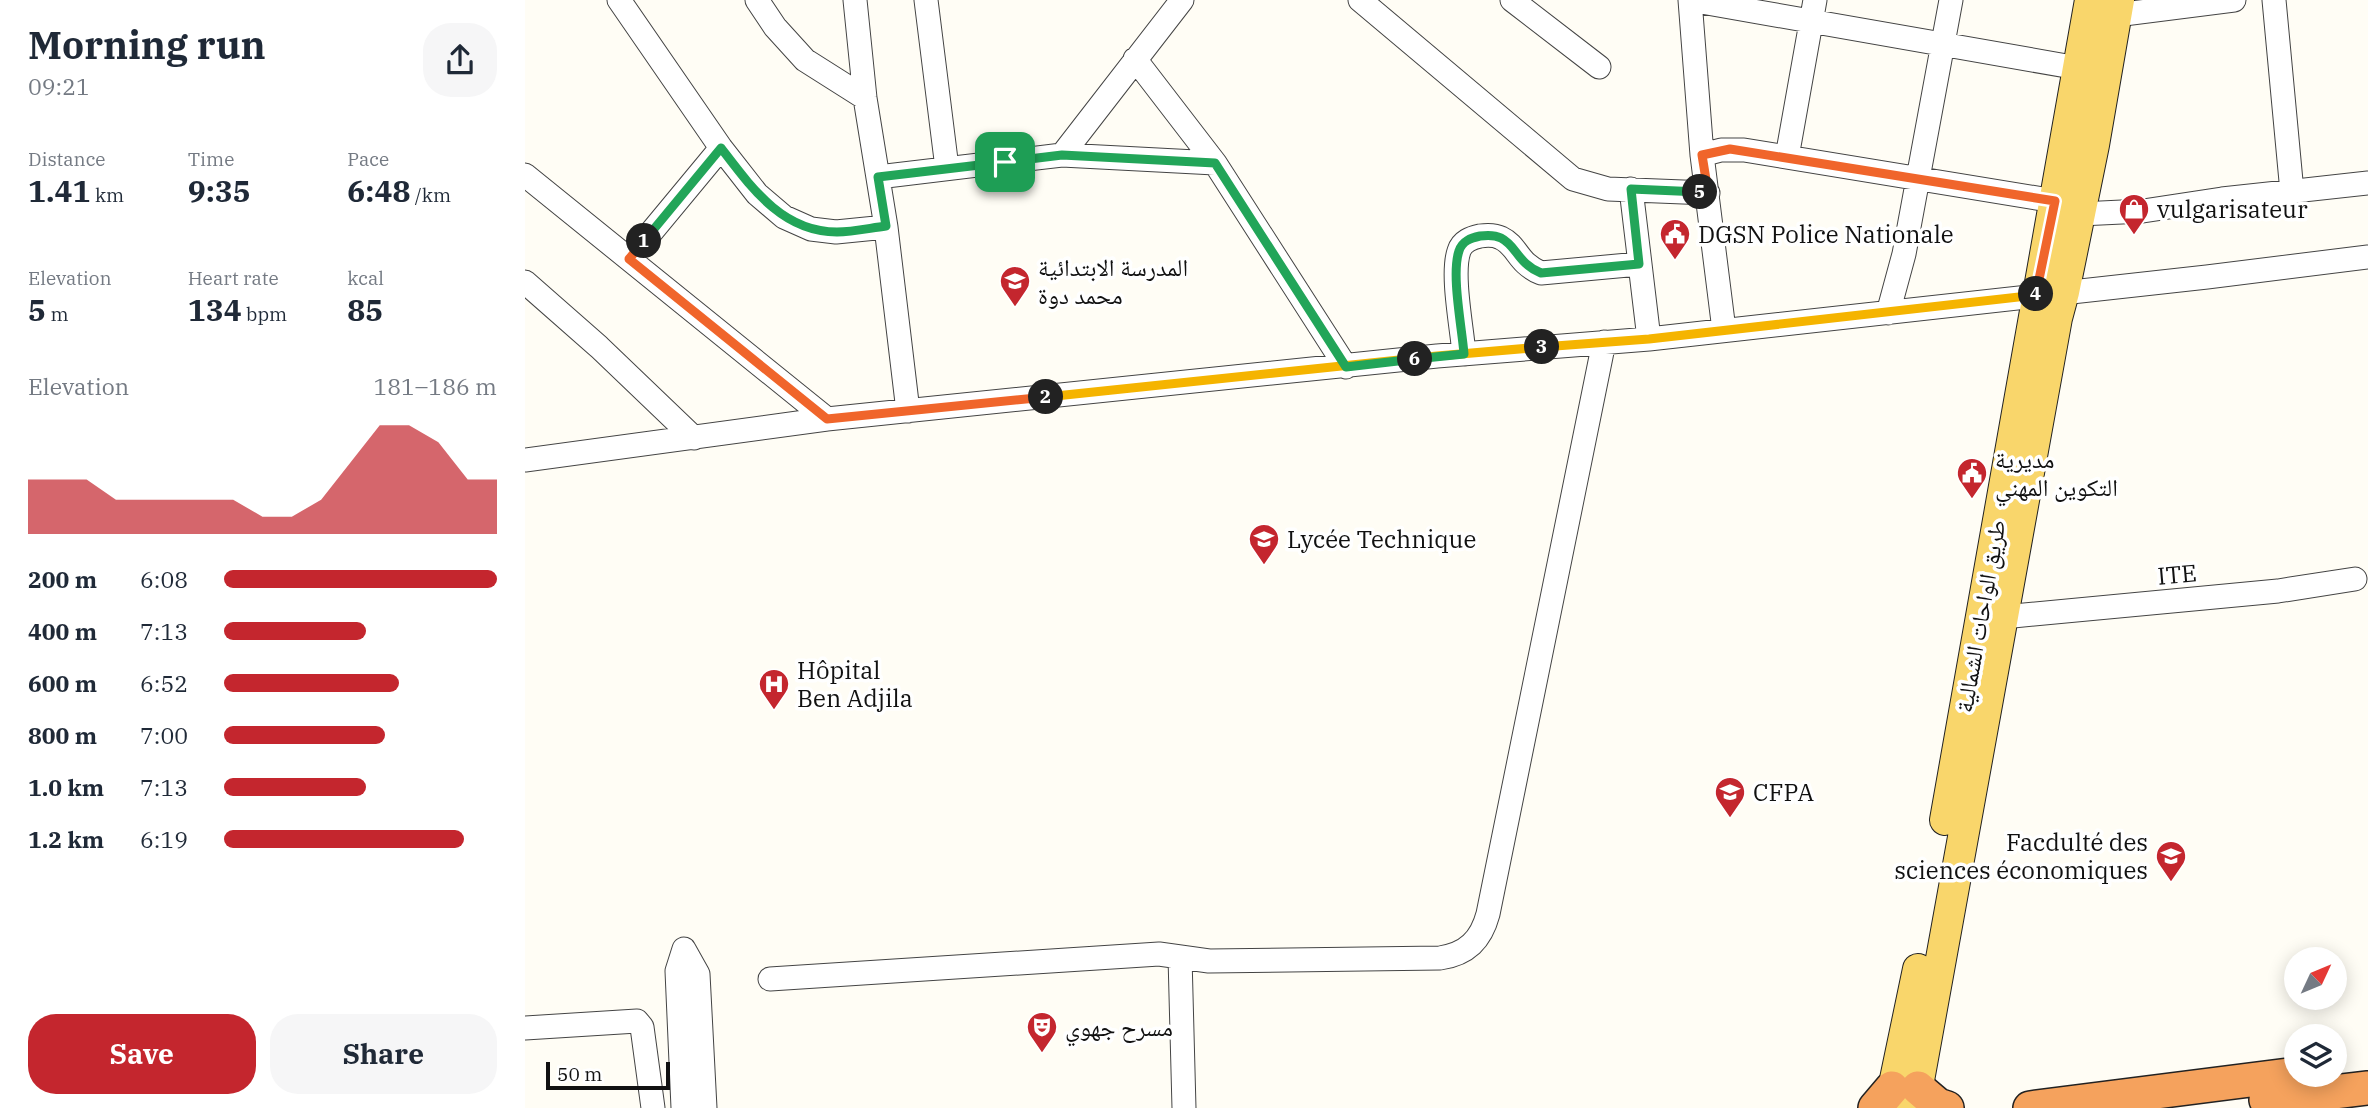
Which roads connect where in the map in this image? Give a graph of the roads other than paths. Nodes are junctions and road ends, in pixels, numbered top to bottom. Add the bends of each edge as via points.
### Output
1 (619, 0) edge
2 (757, 0) edge
3 (773, 0) edge
4 (855, 0) edge
5 (1182, 0) edge
6 (1360, 0) edge
7 (1512, 0) edge
8 (1951, 0) edge
9 (2090, 0) edge
10 (2234, 0) edge
11 (2274, 0) edge
12 (933, 1) edge
13 (2117, 7) edge
14 (1812, 11) edge
15 (775, 27) junction
16 (1944, 44) junction
17 (1135, 59) junction
18 (1599, 67) dead end
19 (2078, 68) junction
20 (865, 98) junction
21 (721, 148) junction
22 (1062, 155) junction
23 (1702, 155) junction
24 (1787, 157) junction
25 (1215, 163) junction
26 (947, 168) junction
27 (525, 175) edge
28 (878, 177) junction
29 (1919, 178) junction
30 (2368, 183) edge
31 (1631, 189) junction
32 (1708, 192) junction
33 (2292, 192) junction
34 (2067, 207) junction
35 (886, 226) junction
36 (2368, 257) edge
37 (629, 259) junction
38 (1639, 264) junction
39 (525, 282) edge
40 (2050, 294) junction
41 (1888, 313) junction
42 (1724, 330) junction
43 (1649, 339) junction
44 (1604, 342) junction
45 (1464, 354) junction
46 (1346, 367) junction
47 (908, 411) junction
48 (827, 419) junction
49 (694, 438) junction
50 (527, 457) edge
51 (2355, 579) dead end
52 (2003, 617) junction
53 (1180, 957) junction
54 (770, 979) dead end
55 (525, 1028) edge
56 (2368, 1065) edge
57 (2347, 1068) edge
58 (2284, 1076) edge
59 (2368, 1088) edge
60 (1898, 1100) edge
61 (653, 1108) edge
62 (683, 1108) edge
63 (705, 1108) edge
64 (1184, 1108) edge
65 (1947, 1108) edge
66 (2030, 1108) edge
67 (2193, 1108) edge

1 - 21 street
2 - 15 street
3 - 15 street
4 - 20 street
5 - 17 street
6 - 31 street via 1573,179 1608,189
7 - 18 street
8 - 16 street
9 - 19 main road, طريق الواحات الشمالية
10 - 13 street
11 - 33 street
12 - 26 street
13 - 34 main road, طريق الواحات الشمالية via 2094,145
14 - 16 street
14 - 23 street via 1691,0
14 - 24 street
15 - 20 street via 806,60
16 - 19 street
16 - 29 street
17 - 22 street
17 - 25 street
19 - 34 main road, طريق الواحات الشمالية
20 - 28 street
21 - 35 street via 757,194 784,217 811,229 836,232
21 - 37 street
22 - 25 street
22 - 26 street
23 - 24 street via 1730,149
23 - 32 street
24 - 29 street
25 - 46 street
26 - 28 street
27 - 37 street
28 - 35 street
29 - 34 street
29 - 41 street
30 - 33 street
31 - 32 street
31 - 38 street
32 - 42 street
33 - 34 street via 2143,211
34 - 40 main road, طريق الواحات الشمالية
35 - 47 street
36 - 40 street
37 - 48 street
38 - 43 street
38 - 45 street via 1541,273 1529,268 1504,239 1471,238 1459,250 1456,270
39 - 49 street
40 - 41 street
40 - 52 main road, طريق الواحات الشمالية via 2057,318
40 - 60 main road, طريق الواحات الشمالية via 1926,932
41 - 42 street
42 - 43 street
43 - 44 street
44 - 45 street
44 - 53 street via 1500,863 1485,928 1477,940 1454,956 1440,958 1209,961
45 - 46 street
46 - 47 street
47 - 48 street
48 - 49 street
49 - 50 street
51 - 52 street, ITE via 2278,591
52 - 60 main road, طريق الواحات الشمالية
53 - 54 street via 1159,954
53 - 64 street
55 - 61 street via 637,1021 642,1027
56 - 57 highway
58 - 66 highway
59 - 67 highway
60 - 65 highway
62 - 63 street via 677,971 684,949 698,974

